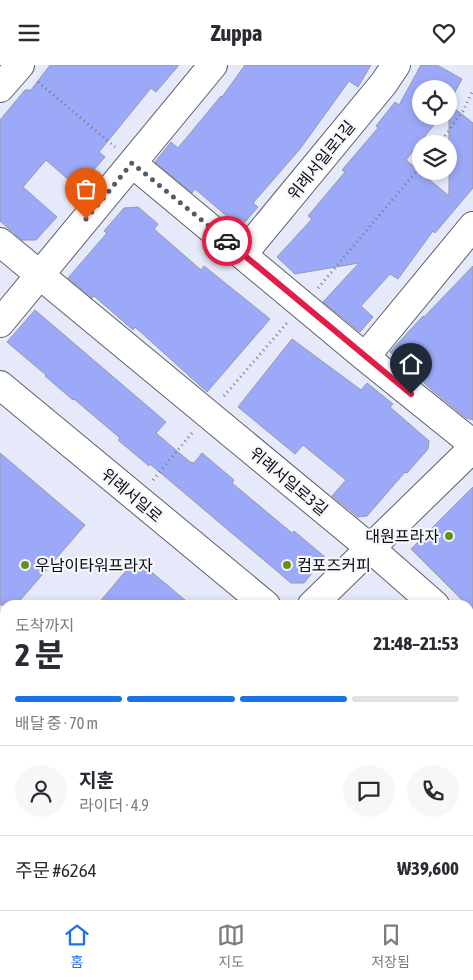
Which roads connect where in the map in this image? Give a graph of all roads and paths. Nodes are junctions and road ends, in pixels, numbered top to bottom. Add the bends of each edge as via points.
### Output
1 (19, 65) edge
2 (213, 65) edge
3 (396, 65) edge
4 (0, 88) edge
5 (473, 90) edge
6 (445, 135) edge
7 (132, 163) junction
8 (473, 226) edge
9 (0, 242) edge
10 (243, 254) junction
11 (39, 275) junction
12 (0, 323) edge
13 (365, 357) junction
14 (0, 385) edge
15 (208, 414) junction
16 (473, 443) edge
17 (473, 448) edge
18 (137, 499) junction
19 (370, 548) junction
20 (260, 600) edge
21 (317, 600) edge
22 (429, 600) edge

1 - 4 street
1 - 7 path
2 - 7 street
3 - 10 street, 위례서일로1길
5 - 6 path
7 - 10 street
7 - 11 street
8 - 13 street
9 - 11 street
10 - 13 street
11 - 12 street
11 - 15 street
13 - 16 street
14 - 18 street, 위례서일로
15 - 18 path
15 - 19 street, 위례서일로3길
17 - 19 street
18 - 20 street, 위례서일로
19 - 21 street
19 - 22 street, 위례서일로3길

